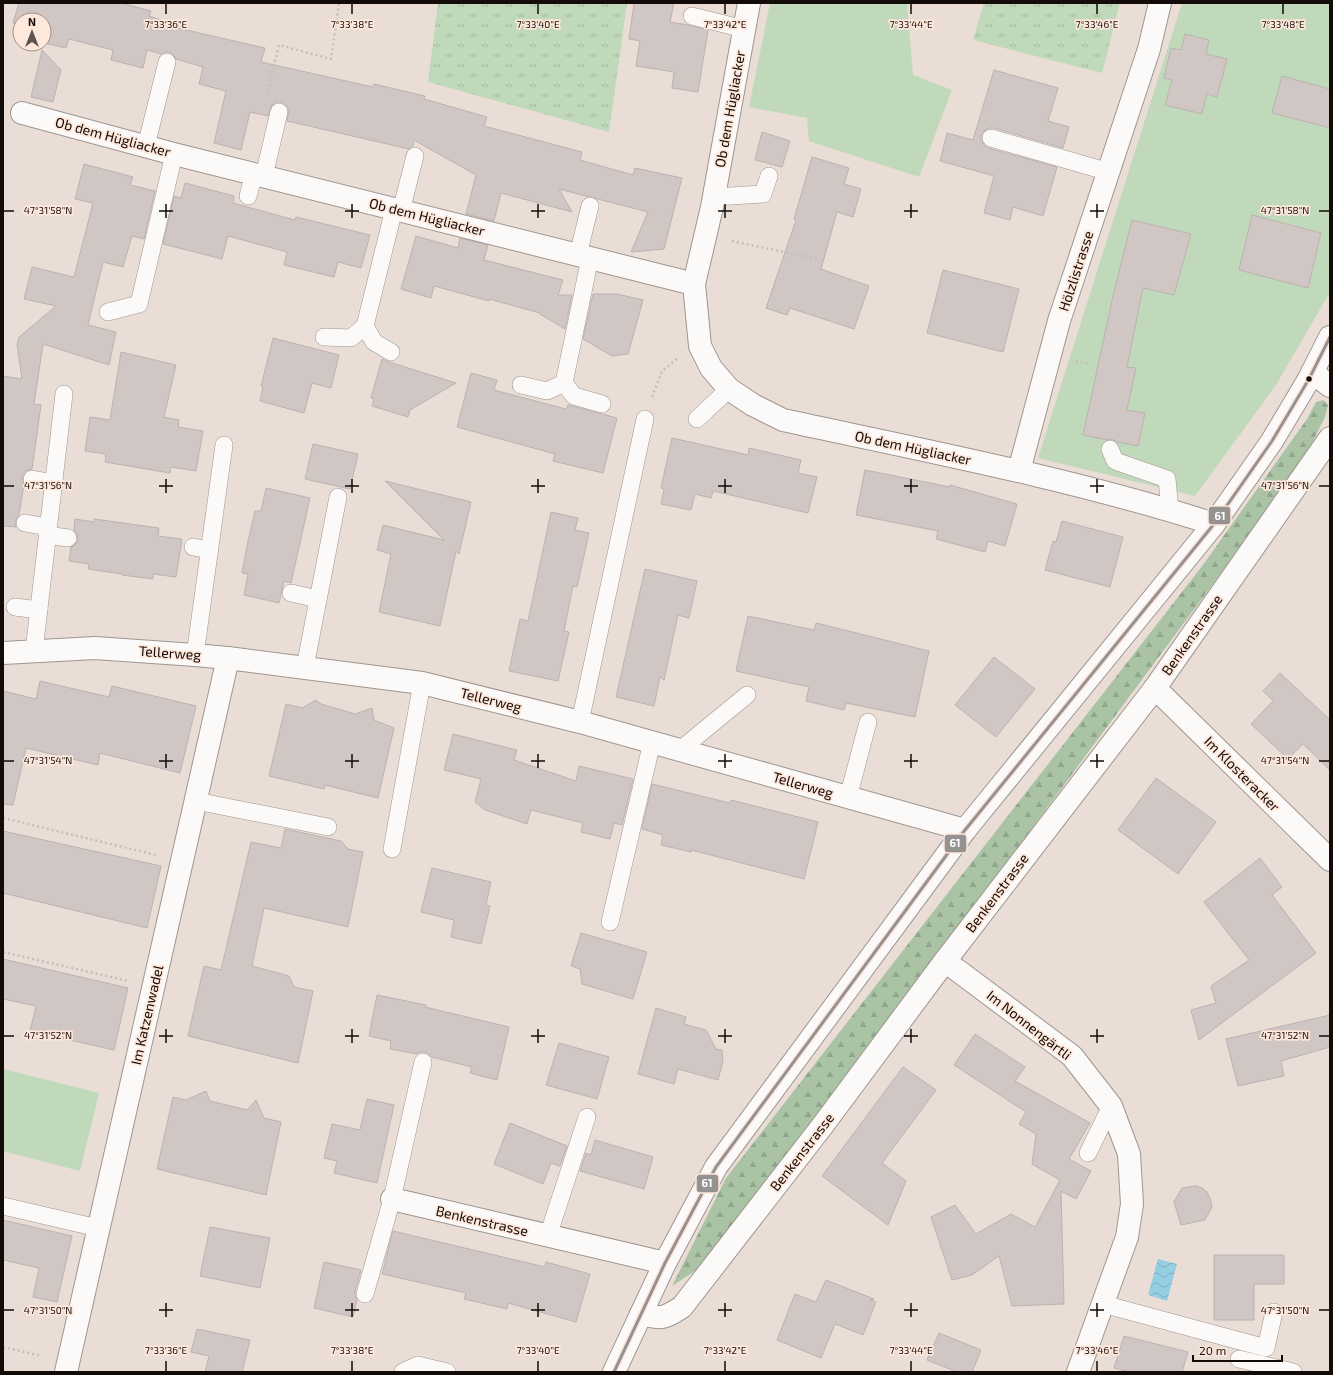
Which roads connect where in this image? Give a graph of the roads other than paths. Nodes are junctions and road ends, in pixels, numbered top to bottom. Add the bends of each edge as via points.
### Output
1 (748, 3) edge
2 (1160, 3) edge
3 (692, 16) dead end
4 (744, 29) junction
5 (167, 62) dead end
6 (279, 112) dead end
7 (22, 113) dead end
8 (990, 138) dead end
9 (146, 146) junction
10 (174, 154) junction
11 (416, 156) dead end
12 (1108, 172) junction
13 (259, 175) junction
14 (769, 176) dead end
15 (248, 196) dead end
16 (714, 197) junction
17 (590, 206) dead end
18 (398, 210) junction
19 (584, 256) junction
20 (694, 284) junction
21 (108, 312) dead end
22 (364, 326) junction
23 (324, 337) dead end
24 (1330, 337) edge
25 (391, 352) dead end
26 (1312, 372) junction
27 (564, 383) junction
28 (521, 385) dead end
29 (1330, 386) edge
30 (729, 389) junction
31 (64, 394) dead end
32 (602, 404) dead end
33 (645, 418) road end
34 (697, 419) dead end
35 (1330, 438) edge
36 (224, 445) dead end
37 (1110, 449) dead end
38 (1019, 472) junction
39 (32, 479) dead end
40 (54, 483) junction
41 (338, 497) dead end
42 (1170, 510) junction
43 (25, 523) dead end
44 (1214, 524) junction
45 (48, 531) junction
46 (68, 538) dead end
47 (193, 547) dead end
48 (210, 550) junction
49 (291, 593) dead end
50 (318, 599) junction
51 (15, 607) dead end
52 (39, 610) junction
53 (34, 651) junction
54 (3, 653) edge
55 (195, 655) junction
56 (228, 658) junction
57 (304, 667) junction
58 (422, 683) junction
59 (1155, 688) junction
60 (747, 695) dead end
61 (580, 722) junction
62 (868, 722) dead end
63 (652, 742) junction
64 (680, 750) junction
65 (848, 798) junction
66 (196, 801) junction
67 (328, 827) dead end
68 (965, 830) junction
69 (392, 848) dead end
70 (1330, 860) edge
71 (610, 922) dead end
72 (945, 961) junction
73 (423, 1062) dead end
74 (1111, 1106) junction
75 (587, 1117) dead end
76 (1088, 1153) dead end
77 (392, 1199) junction
78 (3, 1206) edge
79 (98, 1228) junction
80 (548, 1236) junction
81 (665, 1263) junction
82 (364, 1294) dead end
83 (1103, 1304) junction
84 (1274, 1312) dead end
85 (641, 1314) junction
86 (1239, 1359) dead end
87 (67, 1367) edge
88 (403, 1372) edge
89 (447, 1372) edge
90 (614, 1372) edge
91 (1078, 1372) edge
92 (1293, 1372) edge

1 - 4 street, Ob dem Hügliacker
2 - 12 street, Hölzlistrasse via 1149,49
3 - 4 lane
4 - 16 street, Ob dem Hügliacker
5 - 9 lane
6 - 13 lane
7 - 9 street, Ob dem Hügliacker
8 - 12 lane
9 - 10 street, Ob dem Hügliacker
10 - 13 street, Ob dem Hügliacker
10 - 21 lane via 139,304
11 - 18 lane
12 - 38 street, Hölzlistrasse via 1059,320
13 - 15 lane
13 - 18 street, Ob dem Hügliacker
14 - 16 lane via 763,194
16 - 20 street, Ob dem Hügliacker
17 - 19 lane
18 - 19 street, Ob dem Hügliacker
18 - 22 lane
19 - 20 street, Ob dem Hügliacker
19 - 27 lane
20 - 30 street, Ob dem Hügliacker via 700,346 711,368
22 - 23 lane via 351,338
22 - 25 lane via 374,342
24 - 26 street
26 - 29 street
26 - 44 street via 1272,441
27 - 28 lane via 548,391
27 - 32 lane via 574,396
30 - 34 lane
30 - 38 street, Ob dem Hügliacker via 783,420
31 - 40 lane
33 - 61 lane
35 - 59 street, Benkenstrasse
36 - 48 lane
37 - 42 lane via 1115,461 1167,479
38 - 42 street, Ob dem Hügliacker
39 - 40 lane
40 - 45 lane
41 - 50 lane
42 - 44 street, Ob dem Hügliacker
43 - 45 lane
44 - 68 street
45 - 46 lane
45 - 52 lane
47 - 48 lane
48 - 55 lane
49 - 50 lane
50 - 57 lane
51 - 52 lane
52 - 53 lane
53 - 54 street, Tellerweg
53 - 55 street, Tellerweg via 95,648
55 - 56 street, Tellerweg
56 - 57 street, Tellerweg
56 - 66 street, Im Katzenwadel
57 - 58 street, Tellerweg
58 - 61 street, Tellerweg
58 - 69 lane
59 - 70 street, Im Klosteracker
59 - 72 street, Benkenstrasse
60 - 64 lane
61 - 63 street, Tellerweg
62 - 65 lane
63 - 64 street, Tellerweg
63 - 71 lane
64 - 65 street, Tellerweg
65 - 68 street, Tellerweg
66 - 67 lane
66 - 79 street, Im Katzenwadel
68 - 81 street via 716,1167
72 - 74 street, Im Nonnengärtli via 1072,1056
72 - 85 street, Benkenstrasse via 823,1125 682,1307 667,1317 657,1318
73 - 77 lane
74 - 76 lane
74 - 83 street, Im Nonnengärtli via 1129,1154 1132,1204 1127,1238
75 - 80 lane
77 - 80 street, Benkenstrasse
77 - 82 lane
78 - 79 lane
79 - 87 street, Im Katzenwadel
80 - 81 street, Benkenstrasse
81 - 85 street
83 - 84 lane via 1266,1348
83 - 91 street, Im Nonnengärtli
85 - 90 street
86 - 92 lane
88 - 89 lane via 418,1365

